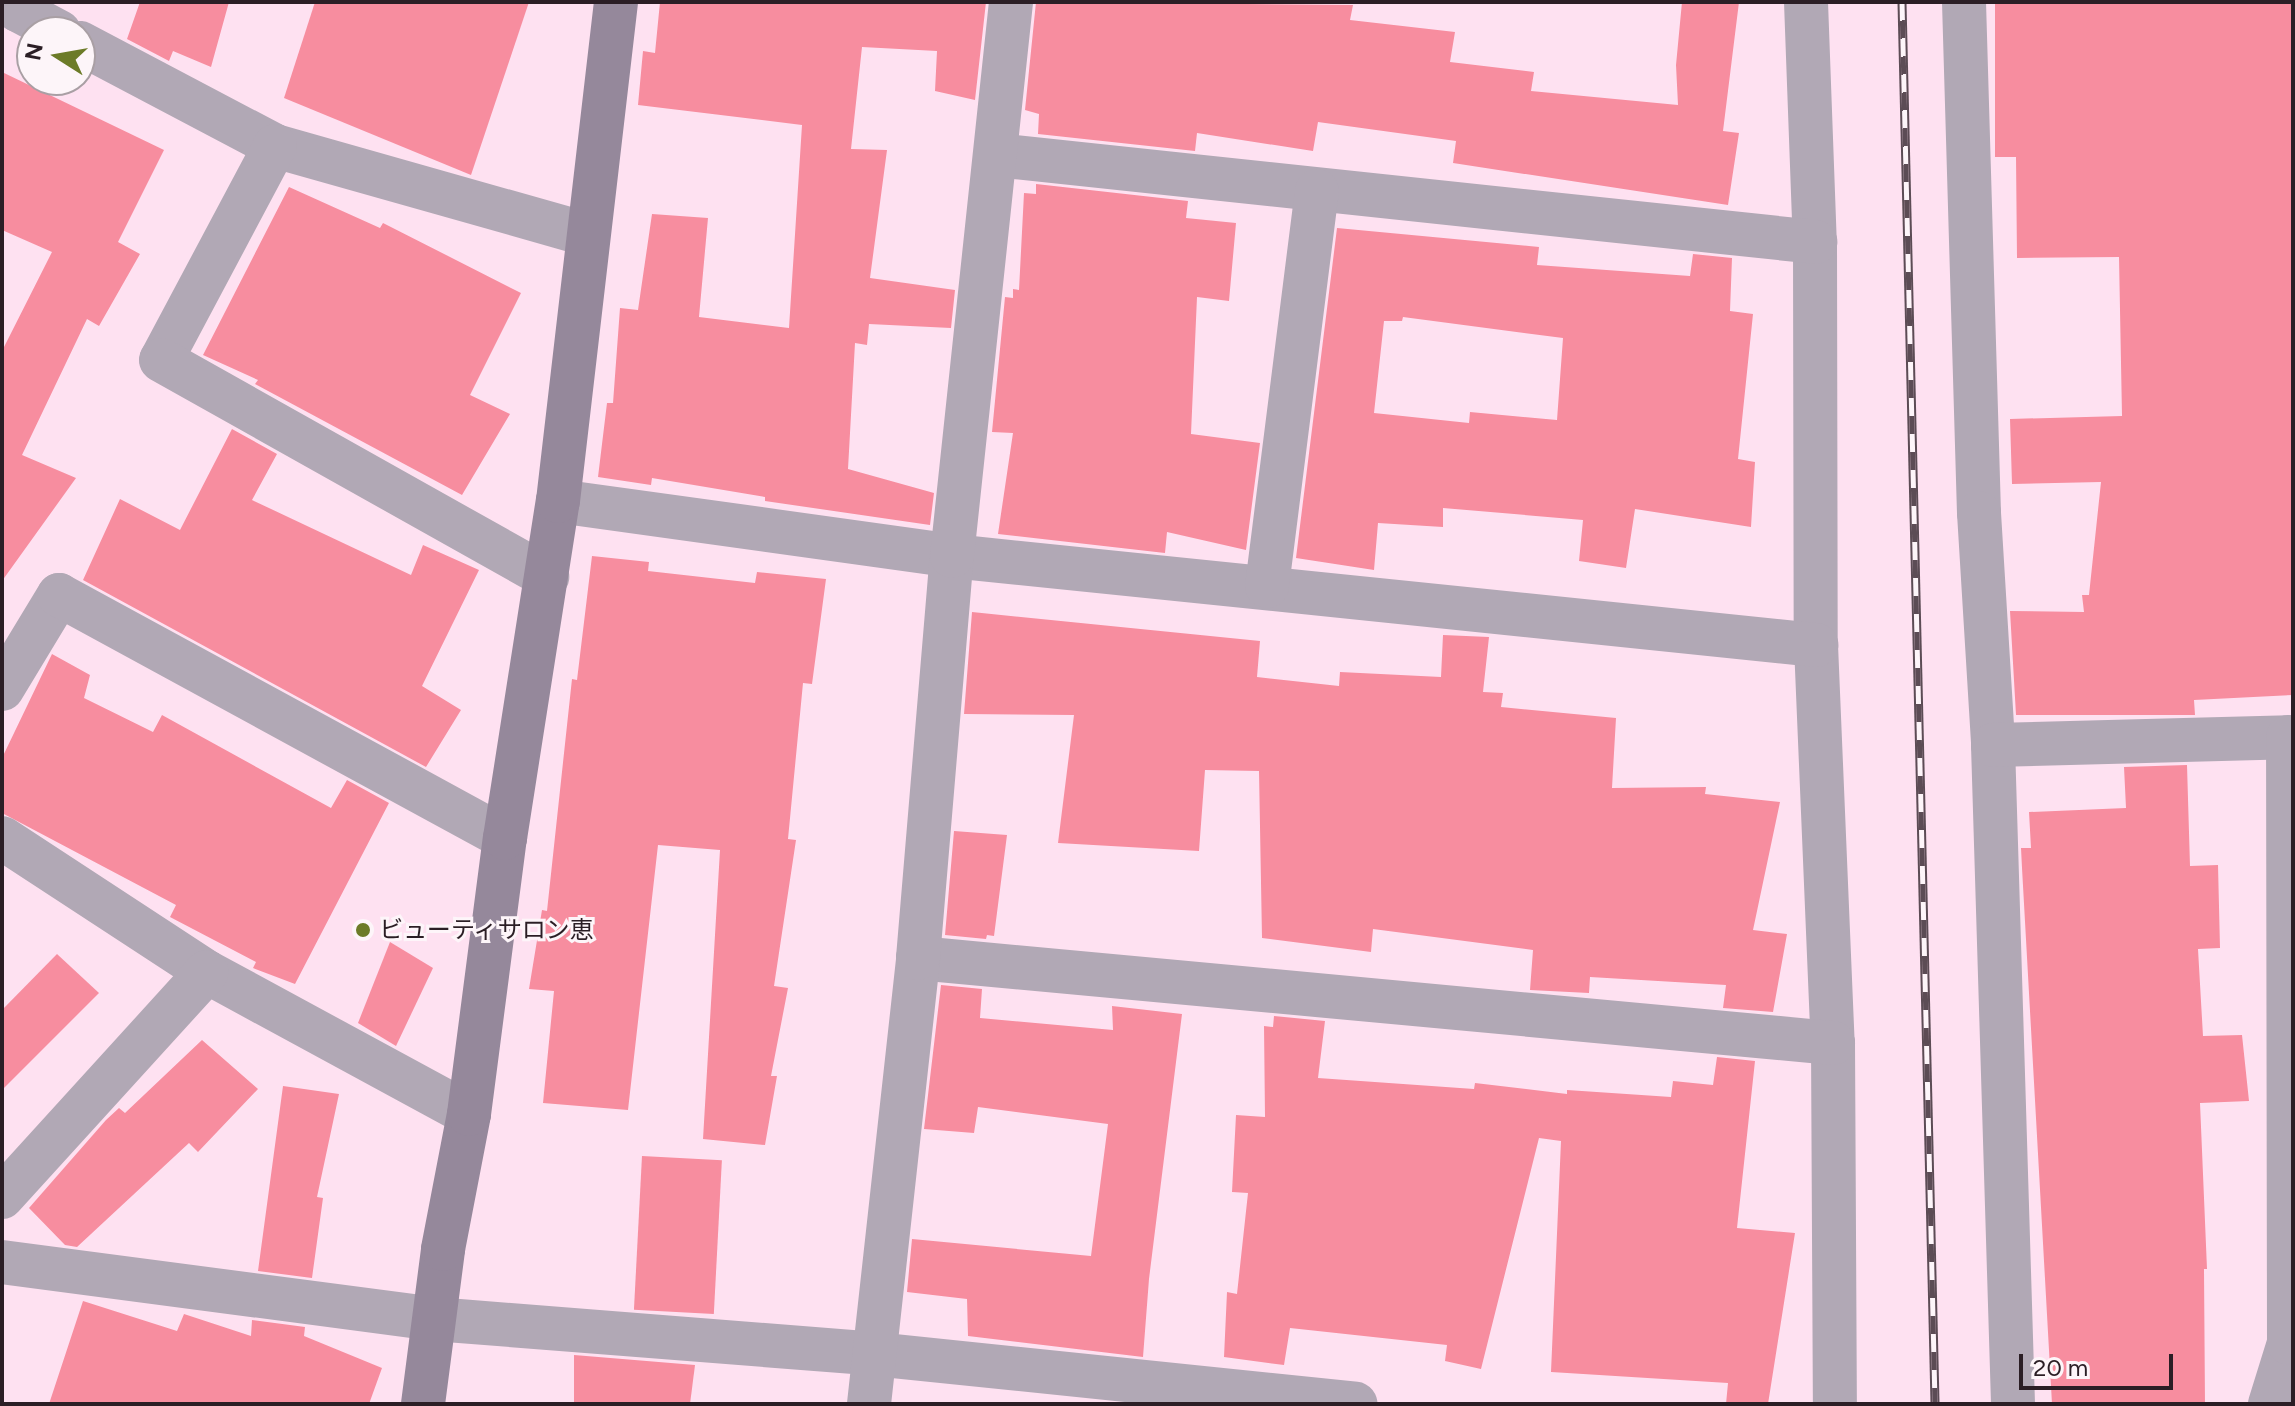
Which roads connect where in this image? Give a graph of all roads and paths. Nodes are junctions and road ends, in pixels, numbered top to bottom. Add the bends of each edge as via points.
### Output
1 (11, 2) edge
2 (616, 2) edge
3 (1011, 2) edge
4 (1806, 2) edge
5 (1964, 2) edge
6 (29, 16) edge
7 (96, 51) edge
8 (275, 146) junction
9 (996, 155) junction
10 (1317, 191) junction
11 (587, 234) junction
12 (1815, 242) junction
13 (558, 501) junction
14 (952, 556) junction
15 (547, 577) junction
16 (1267, 586) junction
17 (1816, 645) junction
18 (2, 689) edge
19 (2291, 737) edge
20 (1993, 745) junction
21 (2, 838) edge
22 (505, 838) junction
23 (918, 958) junction
24 (207, 972) junction
25 (1833, 1043) junction
26 (469, 1114) junction
27 (2, 1197) edge
28 (2, 1262) edge
29 (434, 1319) junction
30 (874, 1354) junction
31 (423, 1404) edge
32 (869, 1404) edge
33 (1355, 1404) edge
34 (1835, 1404) edge
35 (2013, 1404) edge
36 (2270, 1404) edge

1 - 6 street
2 - 11 street
3 - 9 street
4 - 12 street
5 - 20 street via 1979,513
7 - 8 street
8 - 11 street
8 - 15 street via 161,360
9 - 10 street
9 - 14 street
10 - 12 street
10 - 16 street
11 - 13 street
12 - 17 street
13 - 14 street
13 - 15 street
14 - 16 street
14 - 23 street
15 - 22 street
16 - 17 street
17 - 25 street
18 - 22 street via 59,595
19 - 20 street
19 - 36 street via 2289,1343
20 - 35 street
21 - 24 street
22 - 26 street
23 - 25 street
23 - 30 street
24 - 26 street
24 - 27 street
25 - 34 street
26 - 29 street
28 - 29 street
29 - 30 street
29 - 31 street
30 - 32 street
30 - 33 street

